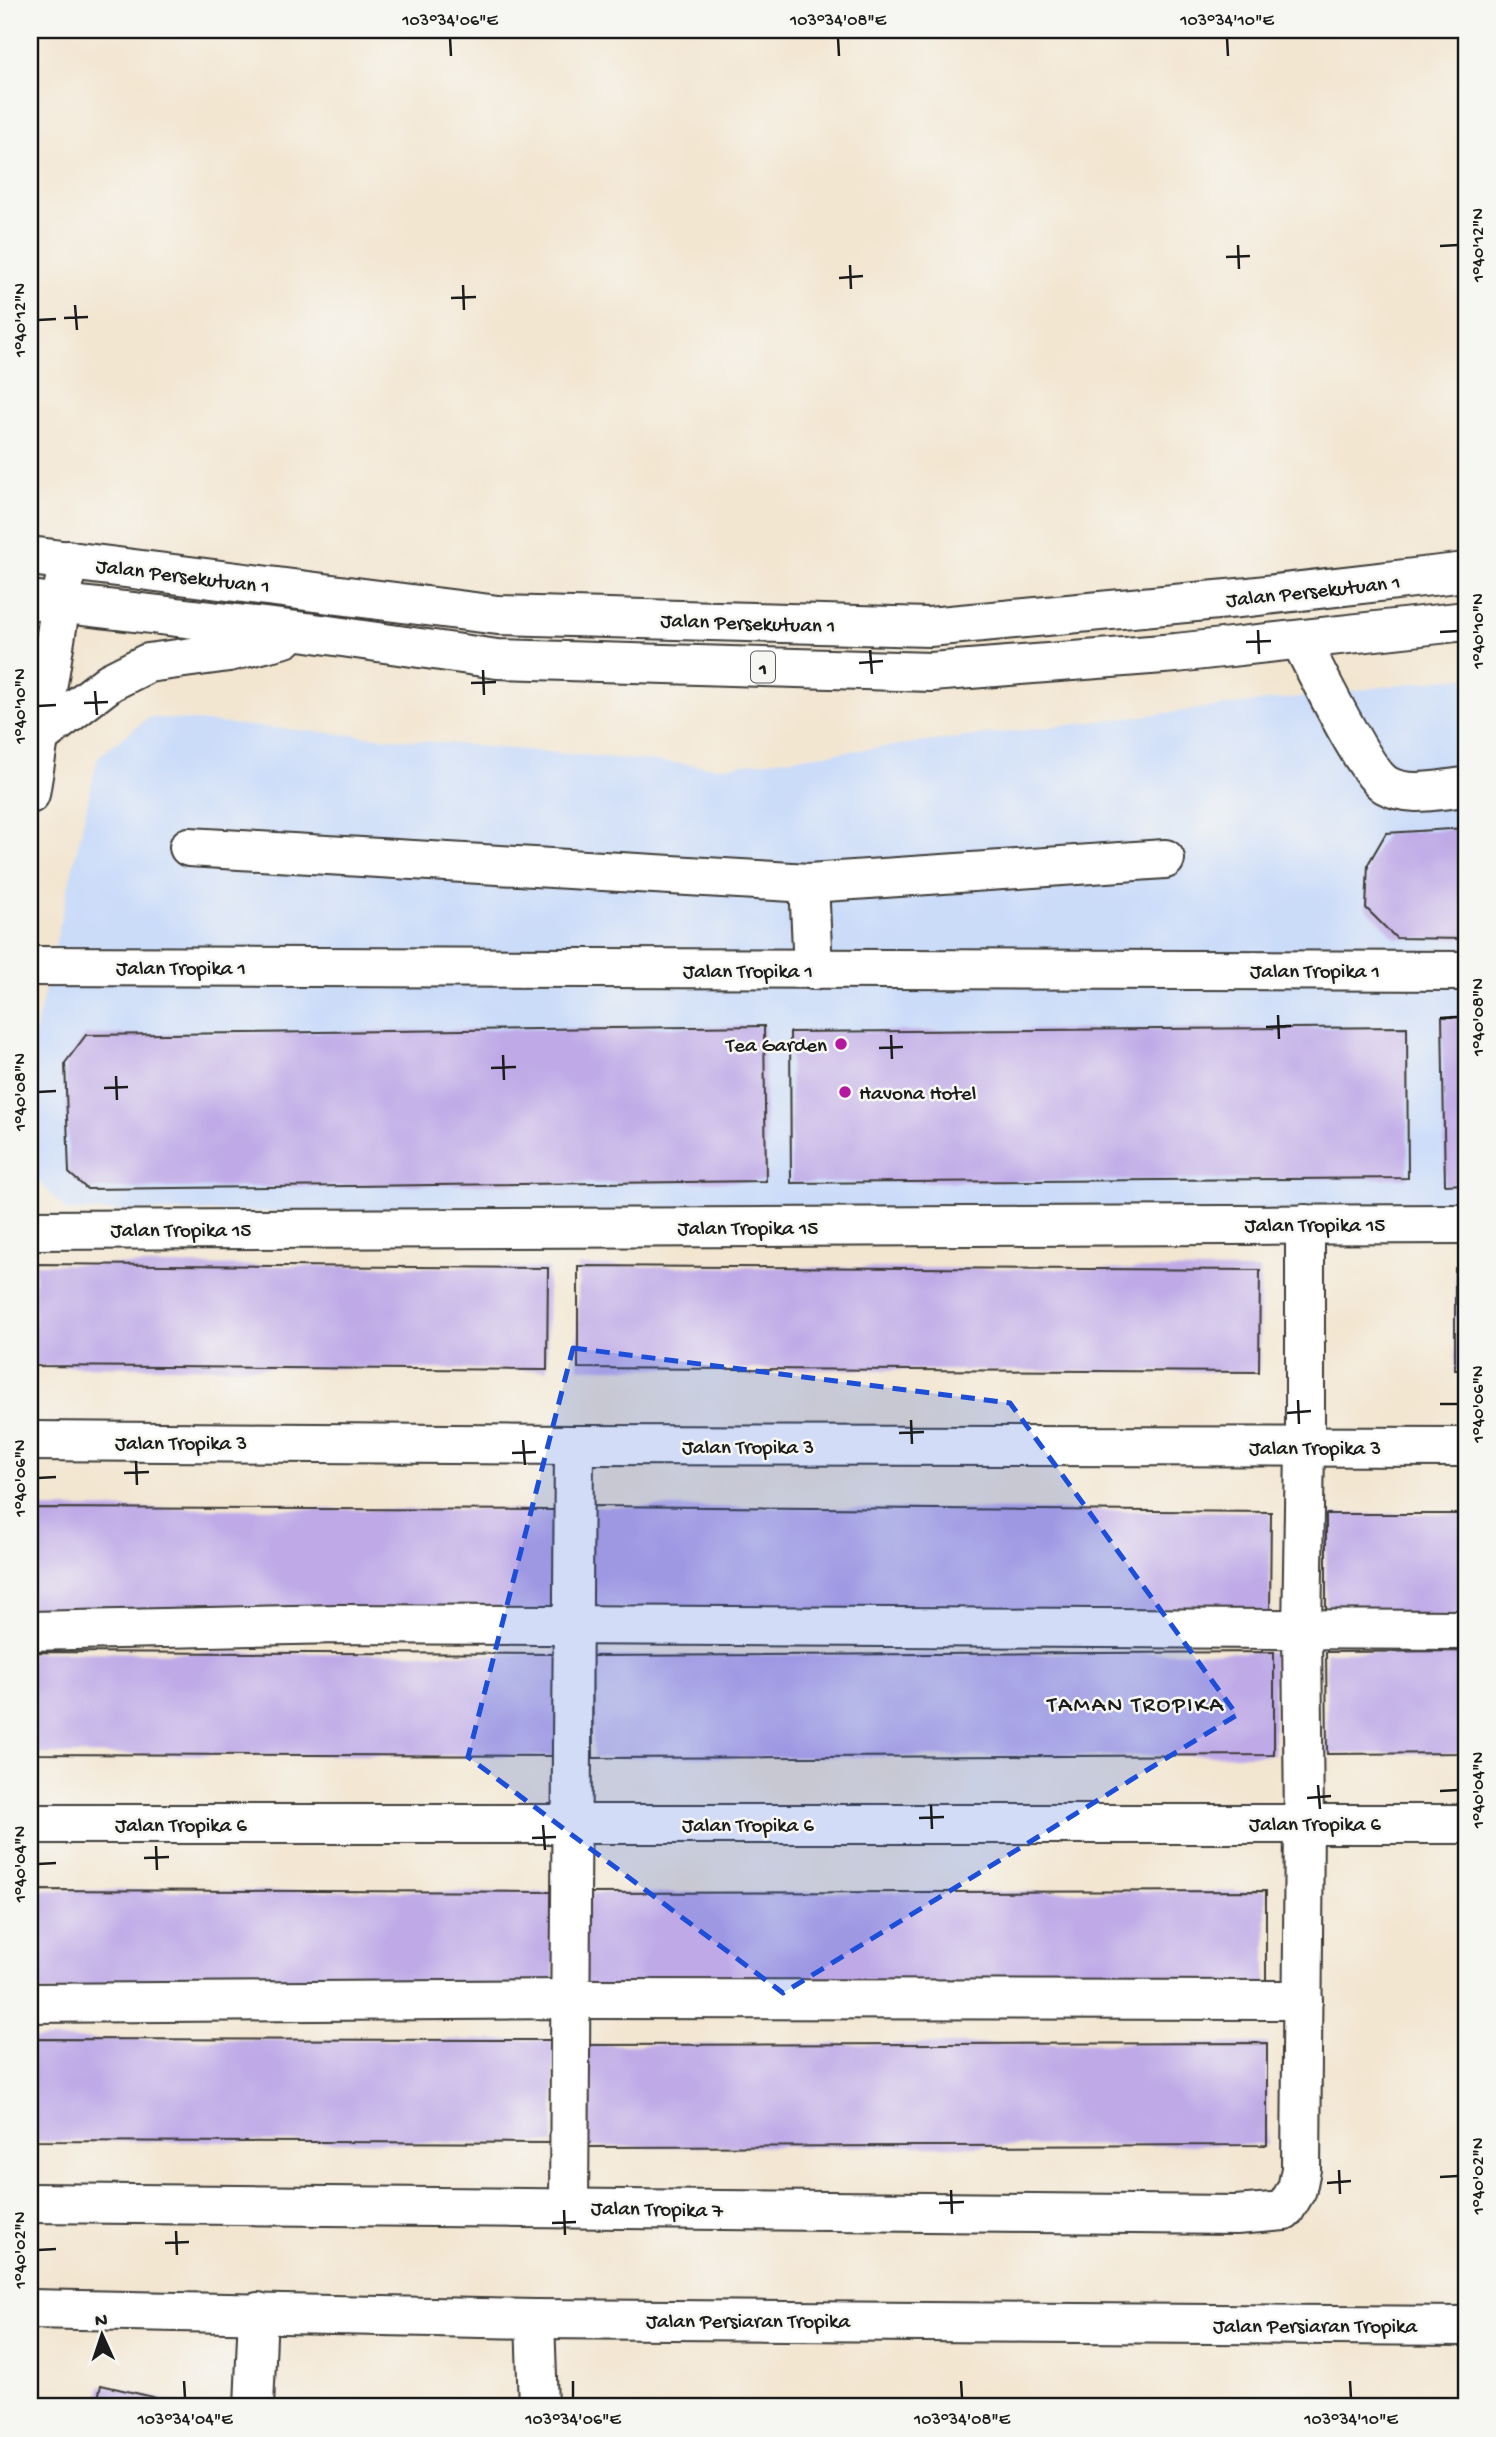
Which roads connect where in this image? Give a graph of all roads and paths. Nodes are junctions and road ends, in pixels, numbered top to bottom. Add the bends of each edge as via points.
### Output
1 (30, 556) edge
2 (68, 560) junction
3 (1466, 572) edge
4 (45, 601) edge
5 (1466, 621) edge
6 (307, 632) junction
7 (1300, 640) junction
8 (34, 759) edge
9 (1466, 787) edge
10 (189, 847) dead end
11 (1165, 859) dead end
12 (809, 883) junction
13 (30, 966) edge
14 (813, 970) junction
15 (1466, 971) edge
16 (1306, 1224) junction
17 (1466, 1224) edge
18 (30, 1230) edge
19 (30, 1441) edge
20 (574, 1445) junction
21 (1305, 1447) junction
22 (1466, 1447) edge
23 (573, 1626) junction
24 (1466, 1630) edge
25 (30, 1631) edge
26 (1302, 1631) junction
27 (1304, 1823) junction
28 (30, 1824) edge
29 (572, 1824) junction
30 (1466, 1824) edge
31 (570, 1999) junction
32 (1303, 2000) junction
33 (30, 2004) edge
34 (30, 2203) edge
35 (569, 2207) junction
36 (30, 2309) edge
37 (257, 2312) junction
38 (536, 2319) junction
39 (1466, 2326) edge
40 (254, 2407) edge
41 (538, 2407) edge

1 - 2 main road, Jalan Persekutuan 1 / 1
2 - 3 main road, Jalan Persekutuan 1 / 1 via 498,615 929,627
2 - 4 main road
4 - 6 main road, Jalan Persekutuan 1 / 1
4 - 8 main road
5 - 7 main road, Jalan Persekutuan 1 / 1
6 - 7 main road, Jalan Persekutuan 1 / 1 via 498,659 931,673
6 - 8 main road via 229,652 148,663 110,682
7 - 9 main road via 1368,768 1385,785 1410,793
10 - 12 main road
11 - 12 main road
12 - 14 main road
13 - 14 main road, Jalan Tropika 1
14 - 15 main road, Jalan Tropika 1
16 - 17 main road, Jalan Tropika 15
16 - 18 main road, Jalan Tropika 15
16 - 21 main road
19 - 20 main road, Jalan Tropika 3
20 - 21 main road, Jalan Tropika 3
20 - 23 main road
21 - 22 main road, Jalan Tropika 3
21 - 26 main road
23 - 25 main road via 339,1624
23 - 26 main road
23 - 29 main road
24 - 26 main road
26 - 27 main road
27 - 29 main road, Jalan Tropika 6
27 - 30 main road, Jalan Tropika 6
27 - 32 main road
28 - 29 main road, Jalan Tropika 6
29 - 31 main road
31 - 32 main road
31 - 33 main road
31 - 35 main road
32 - 35 main road, Jalan Tropika 7 via 1301,2169 1297,2189 1284,2211 1236,2215
34 - 35 main road, Jalan Tropika 7
36 - 37 main road, Jalan Persiaran Tropika
37 - 38 main road, Jalan Persiaran Tropika
37 - 40 main road
38 - 39 main road, Jalan Persiaran Tropika
38 - 41 main road

